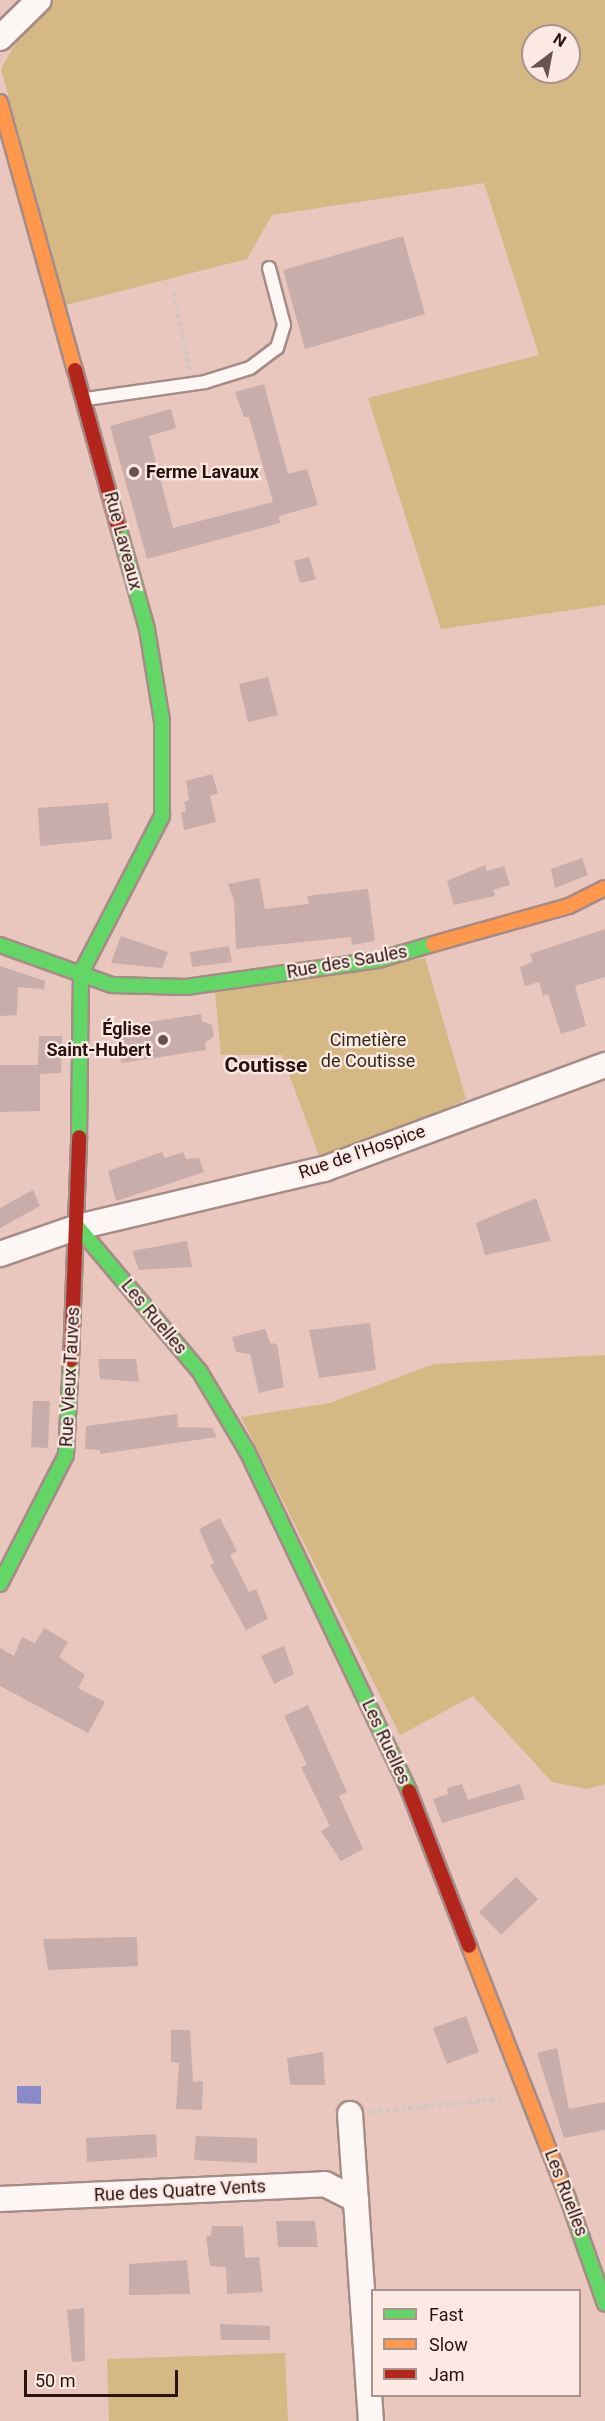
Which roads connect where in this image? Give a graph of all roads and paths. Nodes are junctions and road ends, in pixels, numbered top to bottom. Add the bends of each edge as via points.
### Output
1 (39, 0) edge
2 (0, 38) edge
3 (0, 102) edge
4 (269, 268) dead end
5 (174, 292) dead end
6 (193, 384) junction
7 (84, 399) junction
8 (605, 888) edge
9 (0, 945) edge
10 (81, 973) junction
11 (605, 1065) edge
12 (78, 1227) junction
13 (0, 1254) edge
14 (0, 1584) edge
15 (528, 2096) junction
16 (350, 2114) joint
17 (0, 2199) edge
18 (356, 2200) junction
19 (605, 2304) edge
20 (371, 2421) edge

1 - 2 street
3 - 7 street, Rue Laveaux
4 - 6 lane via 284,326 277,348 250,368
5 - 6 path
6 - 7 lane
7 - 10 street, Rue Laveaux via 147,629 162,721 162,816
8 - 10 street, Rue des Saules via 569,906 378,960 186,987 112,985
9 - 10 street, Rue des Saules
10 - 12 street, Rue Vieux Tauves
11 - 12 street, Rue de l'Hospice via 324,1168
12 - 13 street, Rue de l'Hospice
12 - 14 street, Rue Vieux Tauves via 66,1455
12 - 15 street, Les Ruelles via 200,1372 247,1451 410,1792
15 - 16 path
15 - 19 street, Les Ruelles via 596,2271
16 - 18 street
17 - 18 street, Rue des Quatre Vents via 325,2184
18 - 20 street

